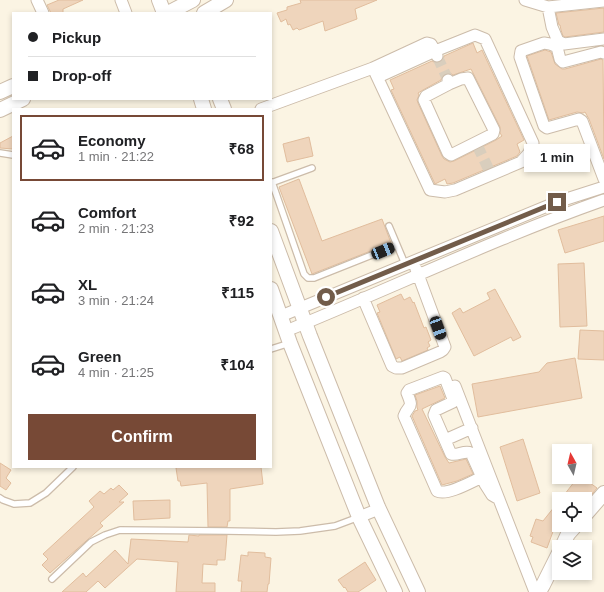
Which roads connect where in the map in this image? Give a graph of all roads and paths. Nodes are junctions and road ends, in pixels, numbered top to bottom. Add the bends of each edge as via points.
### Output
1 (37, 0) edge
2 (121, 0) edge
3 (159, 0) edge
4 (226, 0) edge
5 (525, 0) edge
6 (604, 1) edge
7 (185, 5) edge
8 (548, 8) junction
9 (43, 12) edge
10 (126, 12) edge
11 (164, 12) edge
12 (170, 12) edge
13 (206, 12) edge
14 (604, 39) edge
15 (604, 53) edge
16 (375, 72) junction
17 (12, 86) edge
18 (0, 92) edge
19 (20, 102) edge
20 (263, 108) edge
21 (0, 110) edge
22 (477, 144) joint
23 (0, 153) edge
24 (12, 155) edge
25 (312, 168) dead end
26 (604, 179) edge
27 (272, 182) edge
28 (272, 185) edge
29 (604, 187) edge
30 (604, 200) edge
31 (389, 226) dead end
32 (272, 234) edge
33 (397, 245) junction
34 (409, 263) junction
35 (418, 274) junction
36 (272, 292) edge
37 (363, 298) junction
38 (300, 308) junction
39 (281, 316) junction
40 (305, 323) junction
41 (288, 337) junction
42 (272, 348) edge
43 (455, 385) dead end
44 (472, 428) junction
45 (445, 440) junction
46 (72, 468) edge
47 (482, 477) junction
48 (604, 493) edge
49 (0, 498) edge
50 (500, 500) junction
51 (592, 507) edge
52 (379, 509) junction
53 (359, 517) junction
54 (552, 567) edge
55 (52, 579) dead end
56 (395, 592) edge
57 (418, 592) edge
58 (536, 592) edge
59 (539, 592) edge

1 - 9 street
2 - 10 street
3 - 11 street
4 - 13 street
5 - 8 street
6 - 8 street
7 - 12 street
8 - 14 street via 558,41 564,44
15 - 26 street via 563,62 557,47 544,43 521,51 520,57 544,126 547,128 579,119 582,121
16 - 16 street via 427,43 431,44 436,54 475,36 485,39 533,144 529,153 521,162 490,172 455,190 430,190
16 - 20 street
17 - 18 street
19 - 21 street
22 - 22 street via 493,134 494,130 468,78 448,82 426,96 424,100 448,153
23 - 24 lane
25 - 27 lane
28 - 33 lane via 304,274 308,278 314,278
29 - 34 street via 557,202
30 - 35 street
31 - 33 lane
32 - 38 street
33 - 34 lane
34 - 35 street
34 - 38 street
35 - 37 street
35 - 37 street via 444,347 440,352 402,368 392,366
36 - 39 street
37 - 40 street
38 - 39 street
38 - 40 street
39 - 41 street
40 - 41 street
40 - 52 street
41 - 42 lane
41 - 53 street
43 - 44 street
44 - 45 street
44 - 50 street
45 - 47 street via 451,454 468,451 471,453
45 - 47 street via 434,415 436,410 453,402 453,399 445,378 442,377 409,390 412,403 404,416 437,491 448,492
46 - 49 lane via 46,493 30,503 14,504
47 - 50 street via 492,496
48 - 51 street
50 - 58 street
52 - 53 street
52 - 57 street
53 - 55 lane via 335,526 300,531 120,530 91,542
53 - 56 street
54 - 59 street

